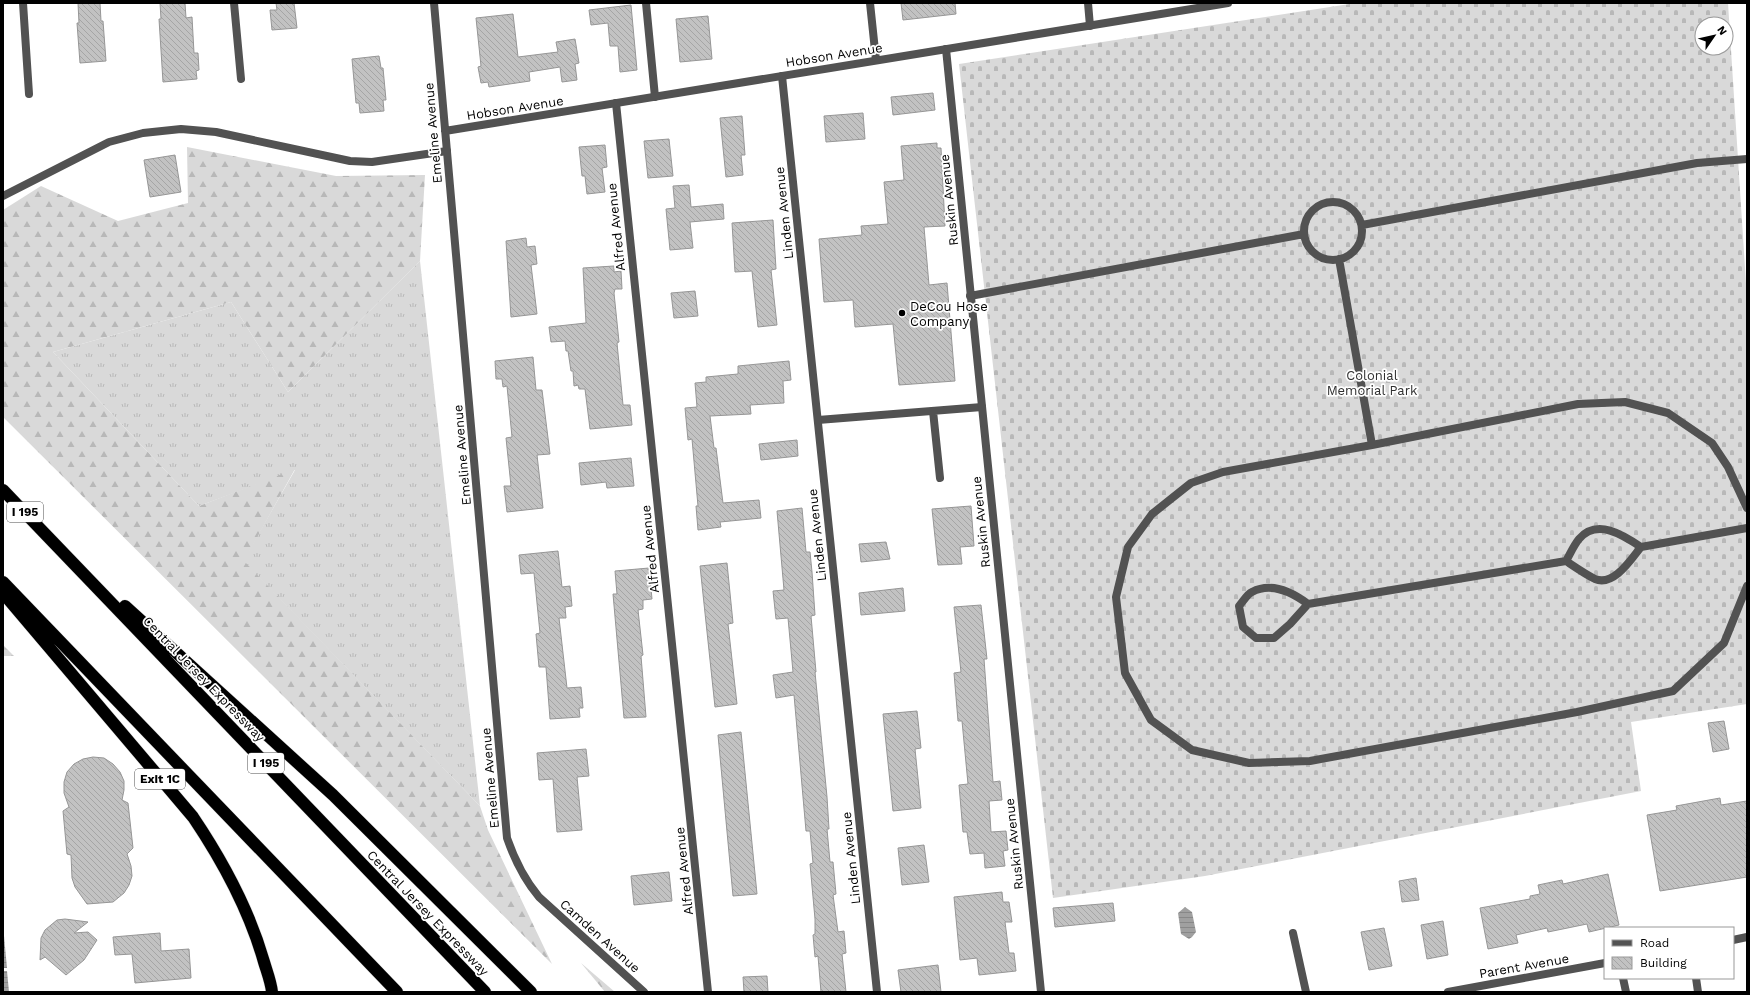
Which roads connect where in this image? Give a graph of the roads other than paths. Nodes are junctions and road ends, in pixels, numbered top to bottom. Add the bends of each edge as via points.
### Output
1 (23, 3) edge
2 (234, 3) edge
3 (434, 3) edge
4 (646, 3) edge
5 (870, 3) edge
6 (1088, 3) edge
7 (1228, 3) edge
8 (1090, 26) junction
9 (946, 49) junction
10 (876, 60) junction
11 (782, 76) junction
12 (241, 78) dead end
13 (29, 94) dead end
14 (655, 97) junction
15 (616, 103) junction
16 (445, 131) junction
17 (447, 152) junction
18 (1747, 159) edge
19 (3, 196) edge
20 (1362, 225) junction
21 (1304, 234) junction
22 (1339, 259) junction
23 (970, 296) junction
24 (982, 407) junction
25 (933, 411) junction
26 (818, 420) junction
27 (1372, 445) junction
28 (940, 478) dead end
29 (3, 490) edge
30 (1747, 508) edge
31 (1747, 528) edge
32 (46, 535) junction
33 (1641, 547) junction
34 (1566, 561) junction
35 (3, 582) edge
36 (1747, 586) edge
37 (3, 593) edge
38 (1308, 604) junction
39 (539, 897) joint
40 (1293, 933) dead end
41 (1747, 937) edge
42 (1734, 940) edge
43 (1604, 963) edge
44 (1623, 979) edge
45 (1696, 979) edge
46 (272, 992) edge
47 (397, 992) edge
48 (485, 992) edge
49 (531, 992) edge
50 (644, 992) edge
51 (708, 992) edge
52 (877, 992) edge
53 (1041, 992) edge
54 (1306, 992) edge
55 (1448, 992) edge
56 (1626, 992) edge
57 (1698, 992) edge

1 - 13 street
2 - 12 street
3 - 16 street, Emeline Avenue
4 - 14 street
5 - 10 street
6 - 8 street
7 - 8 street, Hobson Avenue
8 - 9 street, Hobson Avenue
9 - 10 street, Hobson Avenue
9 - 23 street, Ruskin Avenue
10 - 11 street, Hobson Avenue
11 - 14 street, Hobson Avenue
11 - 26 street, Linden Avenue
14 - 15 street, Hobson Avenue
15 - 16 street, Hobson Avenue
15 - 51 street, Alfred Avenue
16 - 17 street, Emeline Avenue
17 - 19 street via 372,162 350,161 216,132 181,129 143,133 109,142
17 - 39 street, Emeline Avenue via 508,838 517,865
18 - 20 street via 1697,163
20 - 21 street via 1356,213 1346,205 1329,202 1321,204 1311,213
20 - 22 street via 1360,243 1348,256
21 - 22 street via 1310,249 1316,254 1327,259
21 - 23 street
22 - 27 street
23 - 24 street, Ruskin Avenue
24 - 25 street
24 - 53 street, Ruskin Avenue
25 - 26 street
25 - 28 street
26 - 52 street, Linden Avenue
27 - 30 street via 1578,404 1625,402 1668,412 1712,442 1728,467
27 - 36 street via 1223,472 1191,483 1152,514 1128,547 1116,596 1126,673 1151,720 1192,750 1249,763 1310,761 1576,712 1673,691 1724,643
29 - 32 highway, Central Jersey Expressway / I 195
31 - 33 street
32 - 48 highway, Central Jersey Expressway / I 195
32 - 49 highway via 333,795
33 - 34 street via 1622,570 1610,578 1597,580
33 - 34 street via 1626,537 1604,528 1590,531 1579,539
34 - 38 street
35 - 47 highway
37 - 46 highway, Exit 1C via 193,817 240,895 257,937
38 - 38 street via 1274,638 1256,638 1243,627 1239,606 1251,592 1270,588 1293,593
39 - 50 street, Camden Avenue
40 - 54 street
41 - 42 street
43 - 55 street, Parent Avenue
44 - 56 street
45 - 57 street

